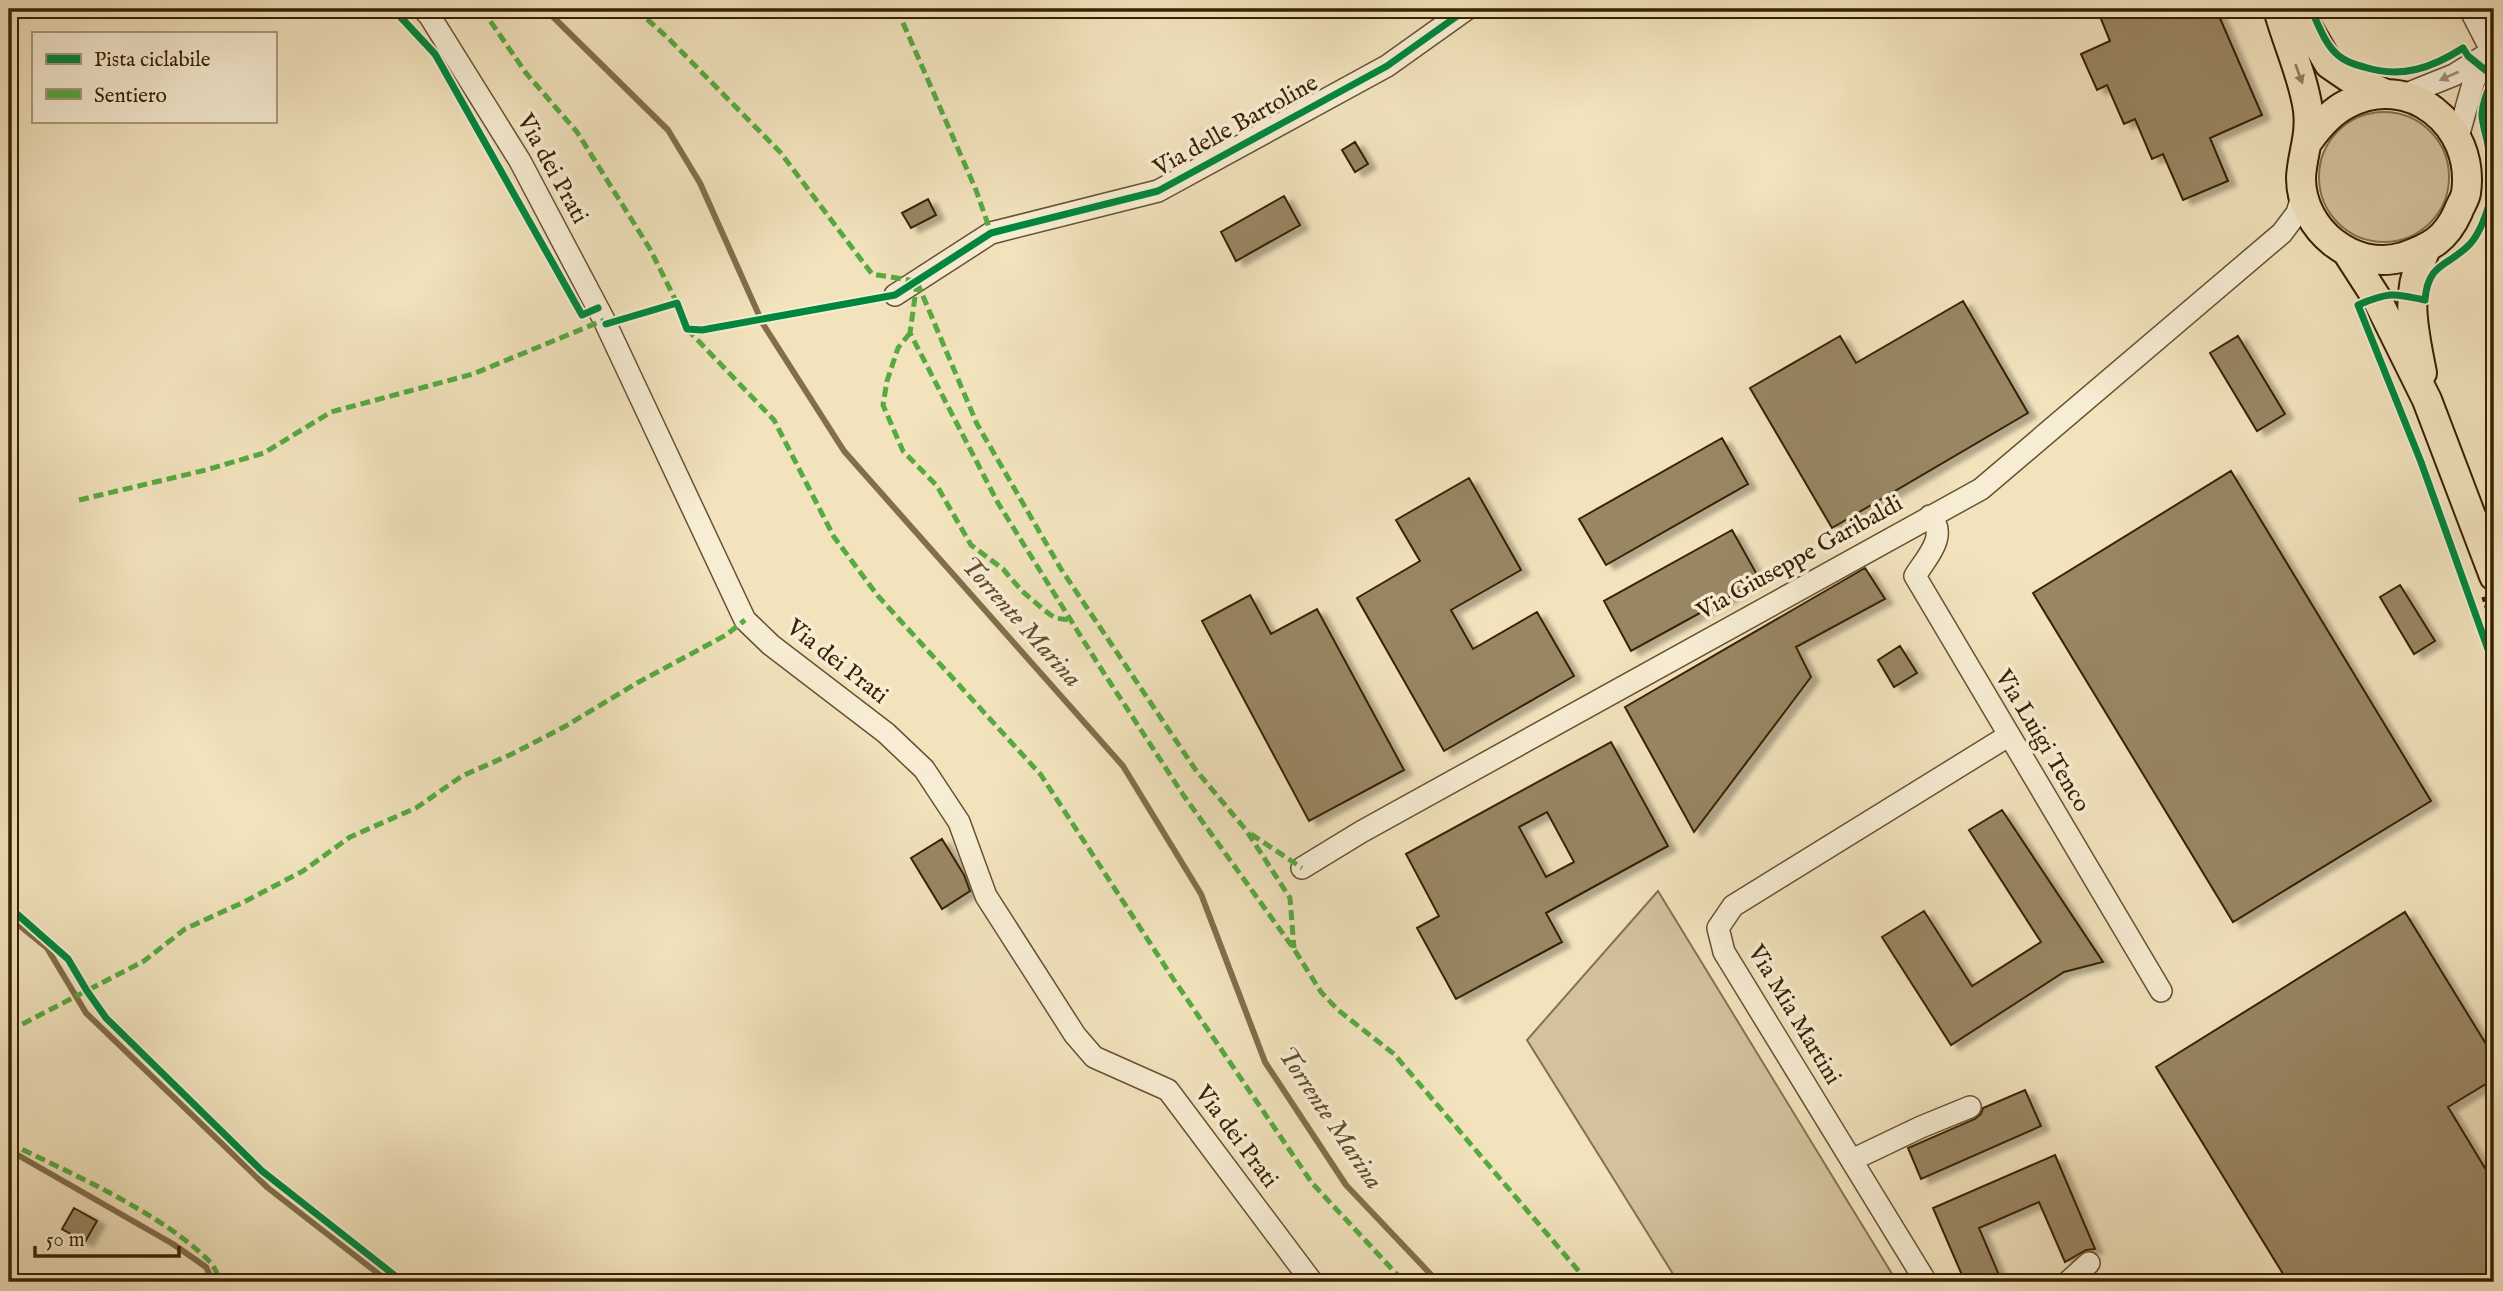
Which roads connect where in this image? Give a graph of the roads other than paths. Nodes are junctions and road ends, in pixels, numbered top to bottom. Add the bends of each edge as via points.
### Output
1 (423, 9) edge
2 (1467, 9) edge
3 (2278, 9) edge
4 (2297, 9) edge
5 (2470, 9) edge
6 (2493, 51) edge
7 (2395, 95) junction
8 (2458, 138) junction
9 (2309, 140) junction
10 (2303, 193) junction
11 (2282, 233) junction
12 (2338, 246) junction
13 (2427, 249) junction
14 (895, 295) dead end
15 (2427, 400) junction
16 (1930, 516) junction
17 (2494, 576) edge
18 (2008, 736) junction
19 (1302, 868) dead end
20 (2161, 991) dead end
21 (1970, 1107) dead end
22 (1852, 1160) junction
23 (2089, 1264) dead end
24 (1312, 1282) edge
25 (1926, 1282) edge
26 (2068, 1282) edge

1 - 24 street, Via dei Prati via 520,161 604,320 745,620 924,769 959,822 986,895 1075,1035 1094,1057 1168,1090
2 - 14 street, Via delle Bartoline via 1387,66 1158,191 991,233
3 -> 9 main road via 2304,88
4 - 7 main road via 2329,64 2348,77
5 - 6 street
6 -> 7 street via 2454,75
6 - 8 street via 2474,80
7 - 8 main road via 2429,106
7 - 9 main road via 2364,97 2345,104 2321,123
8 - 13 main road via 2466,159 2466,194 2450,228
9 - 10 main road via 2303,159
10 - 11 street, Via Giuseppe Garibaldi via 2297,213
10 - 12 main road via 2311,216
11 - 12 street via 2296,230
11 - 16 street, Via Giuseppe Garibaldi via 1981,489
12 - 13 main road via 2370,260 2391,260
12 - 15 main road via 2376,297
13 - 15 main road via 2415,271 2412,290
15 - 17 main road
16 - 18 street, Via Luigi Tenco via 1939,533 1937,542 1915,576
16 - 19 street, Via Giuseppe Garibaldi
18 - 20 street, Via Luigi Tenco
18 - 22 street, Via Mia Martini via 1733,906 1718,928 1724,952
21 - 22 street
22 - 25 street, Via Mia Martini
23 - 26 street

